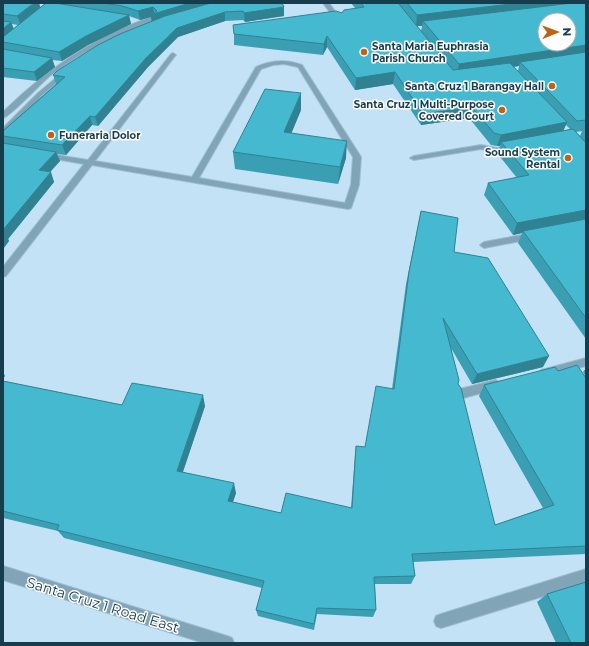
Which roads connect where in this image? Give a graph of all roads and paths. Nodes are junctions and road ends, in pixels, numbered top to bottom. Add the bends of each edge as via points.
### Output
1 (326, 3) edge
2 (171, 13) edge
3 (129, 20) edge
4 (339, 21) edge
5 (162, 23) edge
6 (139, 24) junction
7 (148, 28) junction
8 (114, 43) edge
9 (173, 55) dead end
10 (69, 70) edge
11 (3, 116) edge
12 (3, 132) edge
13 (519, 146) edge
14 (39, 154) edge
15 (414, 158) dead end
16 (89, 163) junction
17 (194, 180) junction
18 (539, 235) edge
19 (484, 245) dead end
20 (3, 274) edge
21 (586, 362) edge
22 (571, 366) junction
23 (534, 376) edge
24 (579, 377) edge
25 (504, 383) edge
26 (460, 394) edge
27 (3, 573) edge
28 (586, 576) edge
29 (440, 621) dead end
30 (227, 643) edge

1 - 4 street
2 - 6 street
3 - 6 street
5 - 7 street
6 - 7 street
6 - 11 street via 58,64
7 - 8 street
9 - 16 street
10 - 12 street via 40,94
13 - 15 street via 497,150 481,147
14 - 16 street
16 - 17 street
16 - 20 street
17 - 17 street via 348,206 356,185 357,157 300,66 293,63 270,63 258,68
18 - 19 street
21 - 22 street
22 - 23 street
22 - 24 street
25 - 26 street
27 - 30 street, Santa Cruz 1 Road East
28 - 29 street

